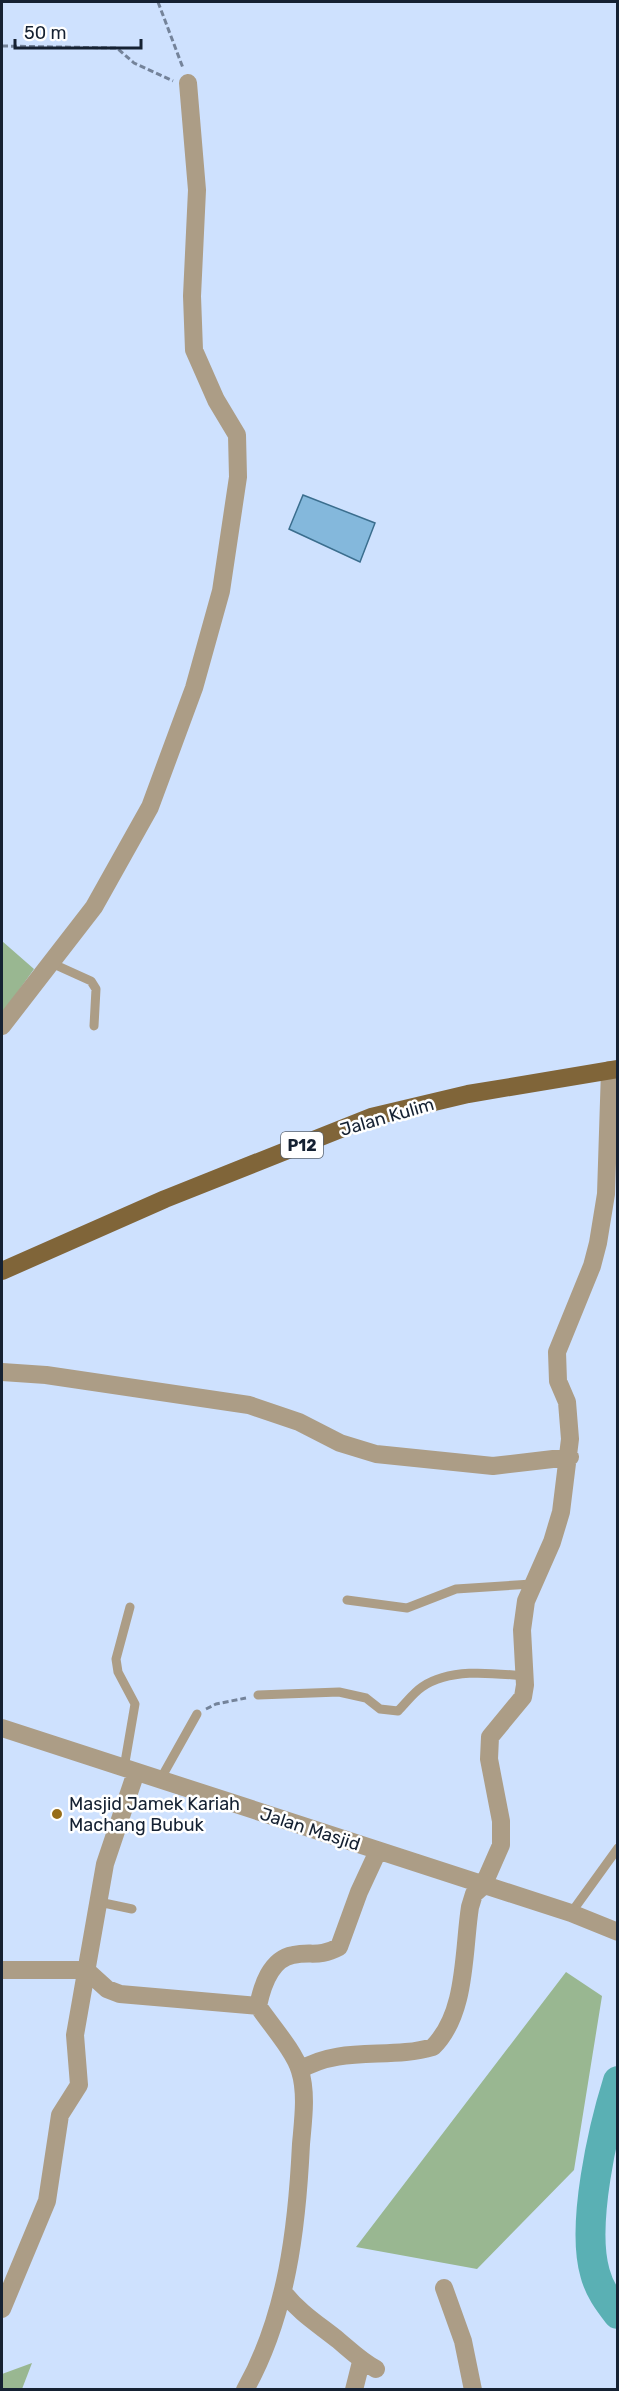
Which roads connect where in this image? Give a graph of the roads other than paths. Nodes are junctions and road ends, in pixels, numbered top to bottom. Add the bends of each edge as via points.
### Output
1 (188, 83) road end
2 (49, 962) junction
3 (2, 1026) edge
4 (94, 1026) dead end
5 (614, 1069) edge
6 (2, 1271) edge
7 (2, 1372) edge
8 (570, 1457) junction
9 (532, 1584) junction
10 (347, 1600) dead end
11 (130, 1606) dead end
12 (524, 1676) junction
13 (258, 1695) road end
14 (197, 1714) road end
15 (2, 1728) edge
16 (130, 1770) junction
17 (160, 1780) junction
18 (618, 1848) edge
19 (378, 1851) junction
20 (483, 1886) junction
21 (99, 1902) junction
22 (132, 1909) dead end
23 (571, 1913) junction
24 (618, 1932) edge
25 (2, 1970) edge
26 (86, 1970) junction
27 (258, 2006) junction
28 (300, 2070) junction
29 (444, 2288) dead end
30 (284, 2293) junction
31 (2, 2309) edge
32 (245, 2390) edge
33 (354, 2390) edge
34 (472, 2390) edge

1 - 2 street via 197,190 192,296 194,350 237,435 238,477 221,591 194,688 150,807 94,907
2 - 3 street
2 - 4 lane via 91,981 96,989
5 - 6 main road, Jalan Kulim / P12 via 468,1094 371,1117 165,1199
5 - 8 street via 606,1194 598,1243 557,1352 558,1381 567,1402
7 - 8 street via 249,1405 376,1454 493,1466
8 - 9 street via 561,1512
9 - 10 lane via 456,1589 407,1608
9 - 12 street via 522,1630
11 - 16 lane via 116,1659 118,1672 135,1704
12 - 13 lane via 493,1673 441,1677 420,1688 398,1710 380,1709 366,1698 339,1692
12 - 20 street via 523,1697 490,1737 489,1759 501,1821 501,1845
14 - 17 lane
15 - 16 street, Jalan Masjid
16 - 17 street, Jalan Masjid
16 - 21 street via 105,1863
17 - 19 street, Jalan Masjid
18 - 23 lane
19 - 20 street, Jalan Masjid
19 - 27 street via 339,1947 317,1955 295,1954 278,1963 262,1984
20 - 23 street, Jalan Masjid
20 - 28 street via 474,1894 470,1907 454,2011 444,2036 434,2047 343,2056
21 - 22 lane
21 - 26 street
23 - 24 street, Jalan Masjid
25 - 26 street
26 - 27 street via 107,1989 120,1994
26 - 31 street via 75,2035 79,2085 60,2115 47,2201
27 - 28 street
28 - 30 street via 303,2106 299,2184
29 - 34 street via 463,2341
30 - 32 street via 267,2348
30 - 33 street via 297,2310 369,2365

